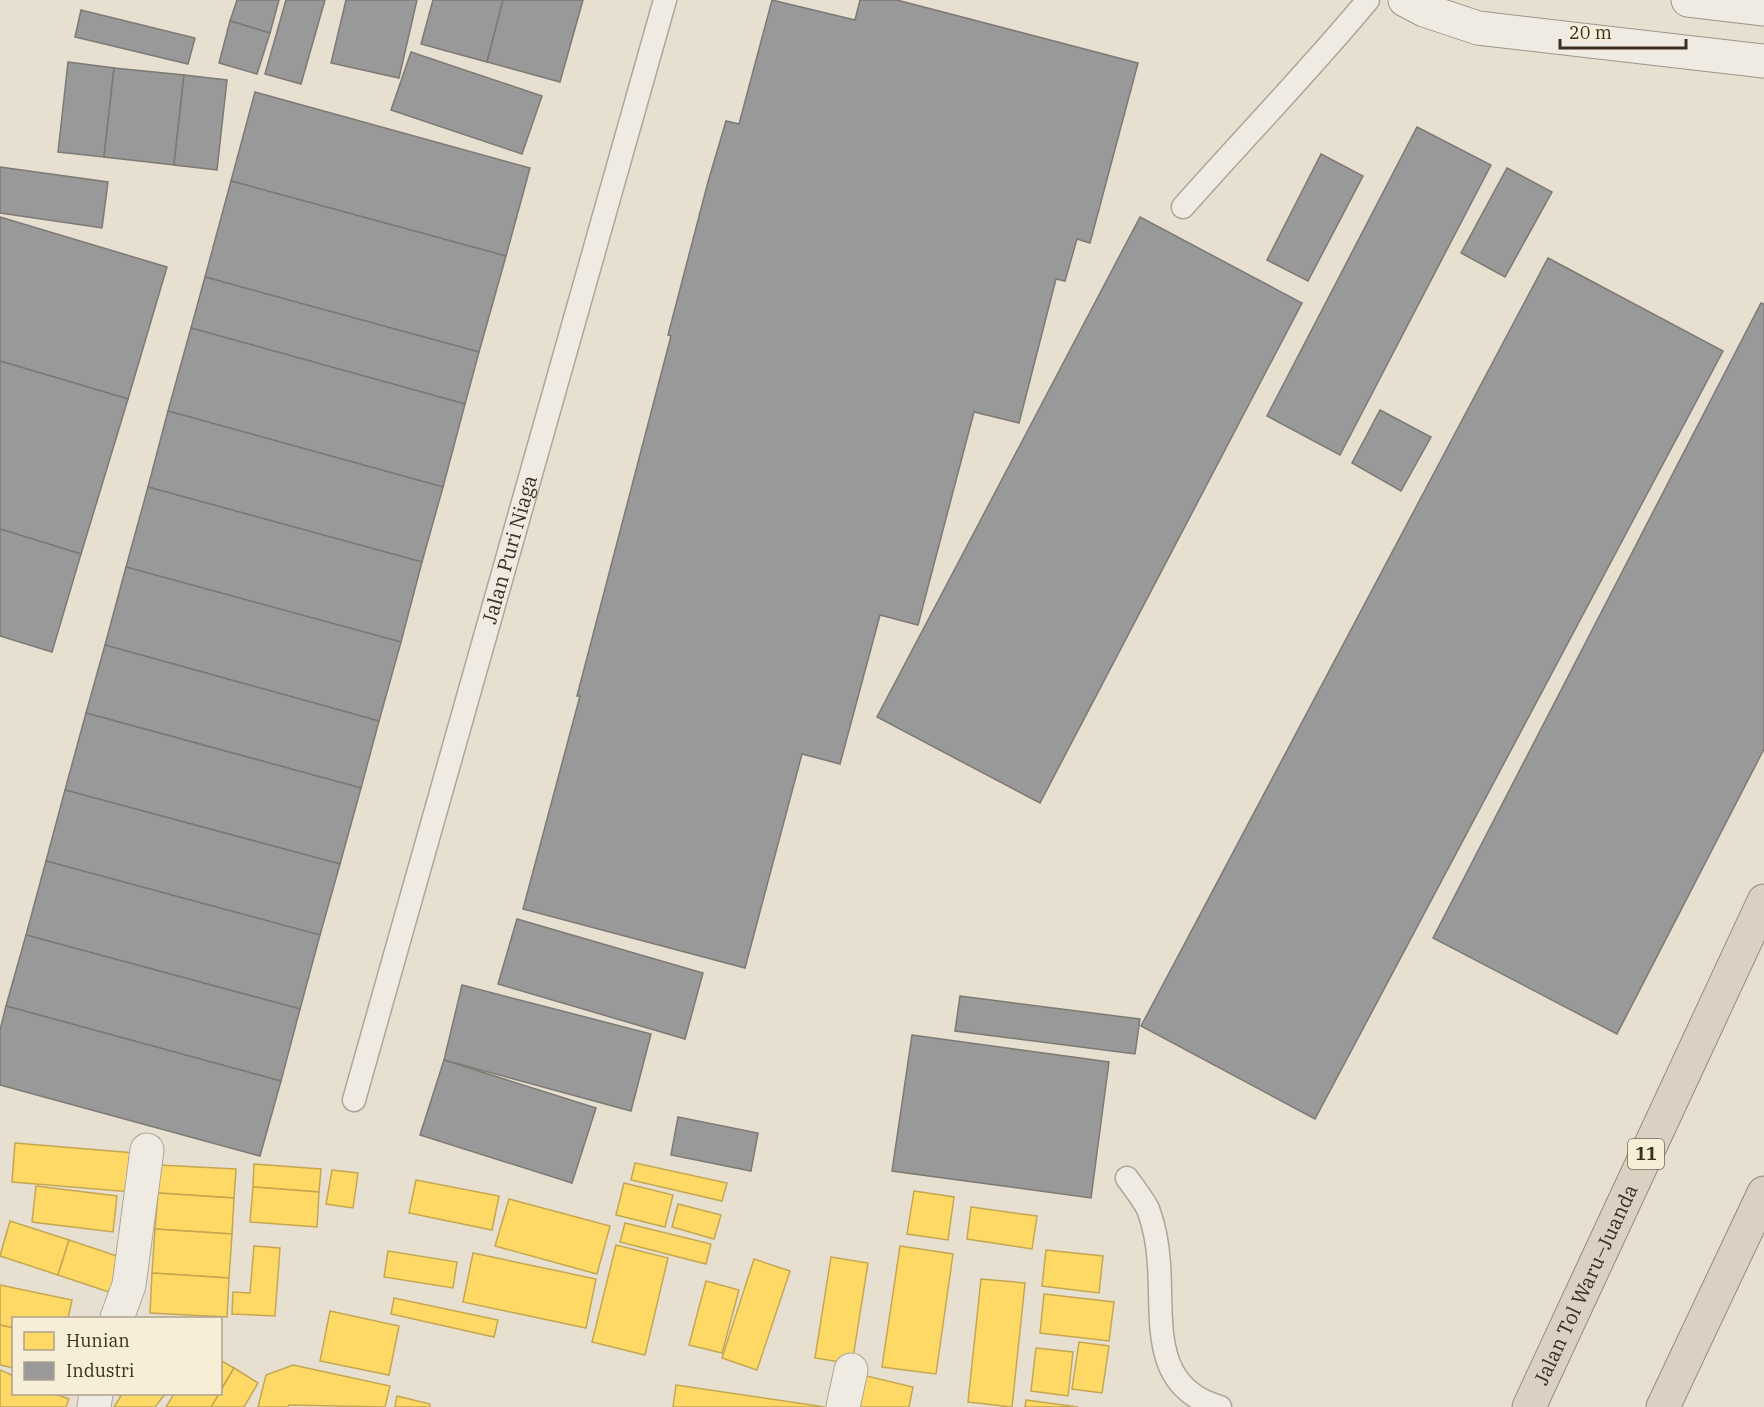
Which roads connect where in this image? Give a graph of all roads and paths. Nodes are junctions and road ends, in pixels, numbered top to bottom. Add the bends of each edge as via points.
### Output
1 (665, 0) edge
2 (1368, 0) edge
3 (1405, 0) edge
4 (1688, 0) edge
5 (1764, 9) edge
6 (1764, 61) edge
7 (1183, 207) dead end
8 (1764, 901) edge
9 (354, 1100) dead end
10 (147, 1150) dead end
11 (1127, 1178) dead end
12 (1764, 1193) edge
13 (117, 1317) edge
14 (851, 1370) dead end
15 (843, 1407) edge
16 (1220, 1407) edge
17 (1529, 1407) edge
18 (1664, 1407) edge

1 - 9 lane, Jalan Puri Niaga
2 - 7 lane
3 - 6 main road via 1478,28
4 - 5 main road
8 - 17 highway, Jalan Tol Waru–Juanda / 11
10 - 13 main road via 129,1285
11 - 16 lane via 1148,1209 1159,1262 1160,1316 1167,1363 1183,1389
12 - 18 highway
14 - 15 main road

